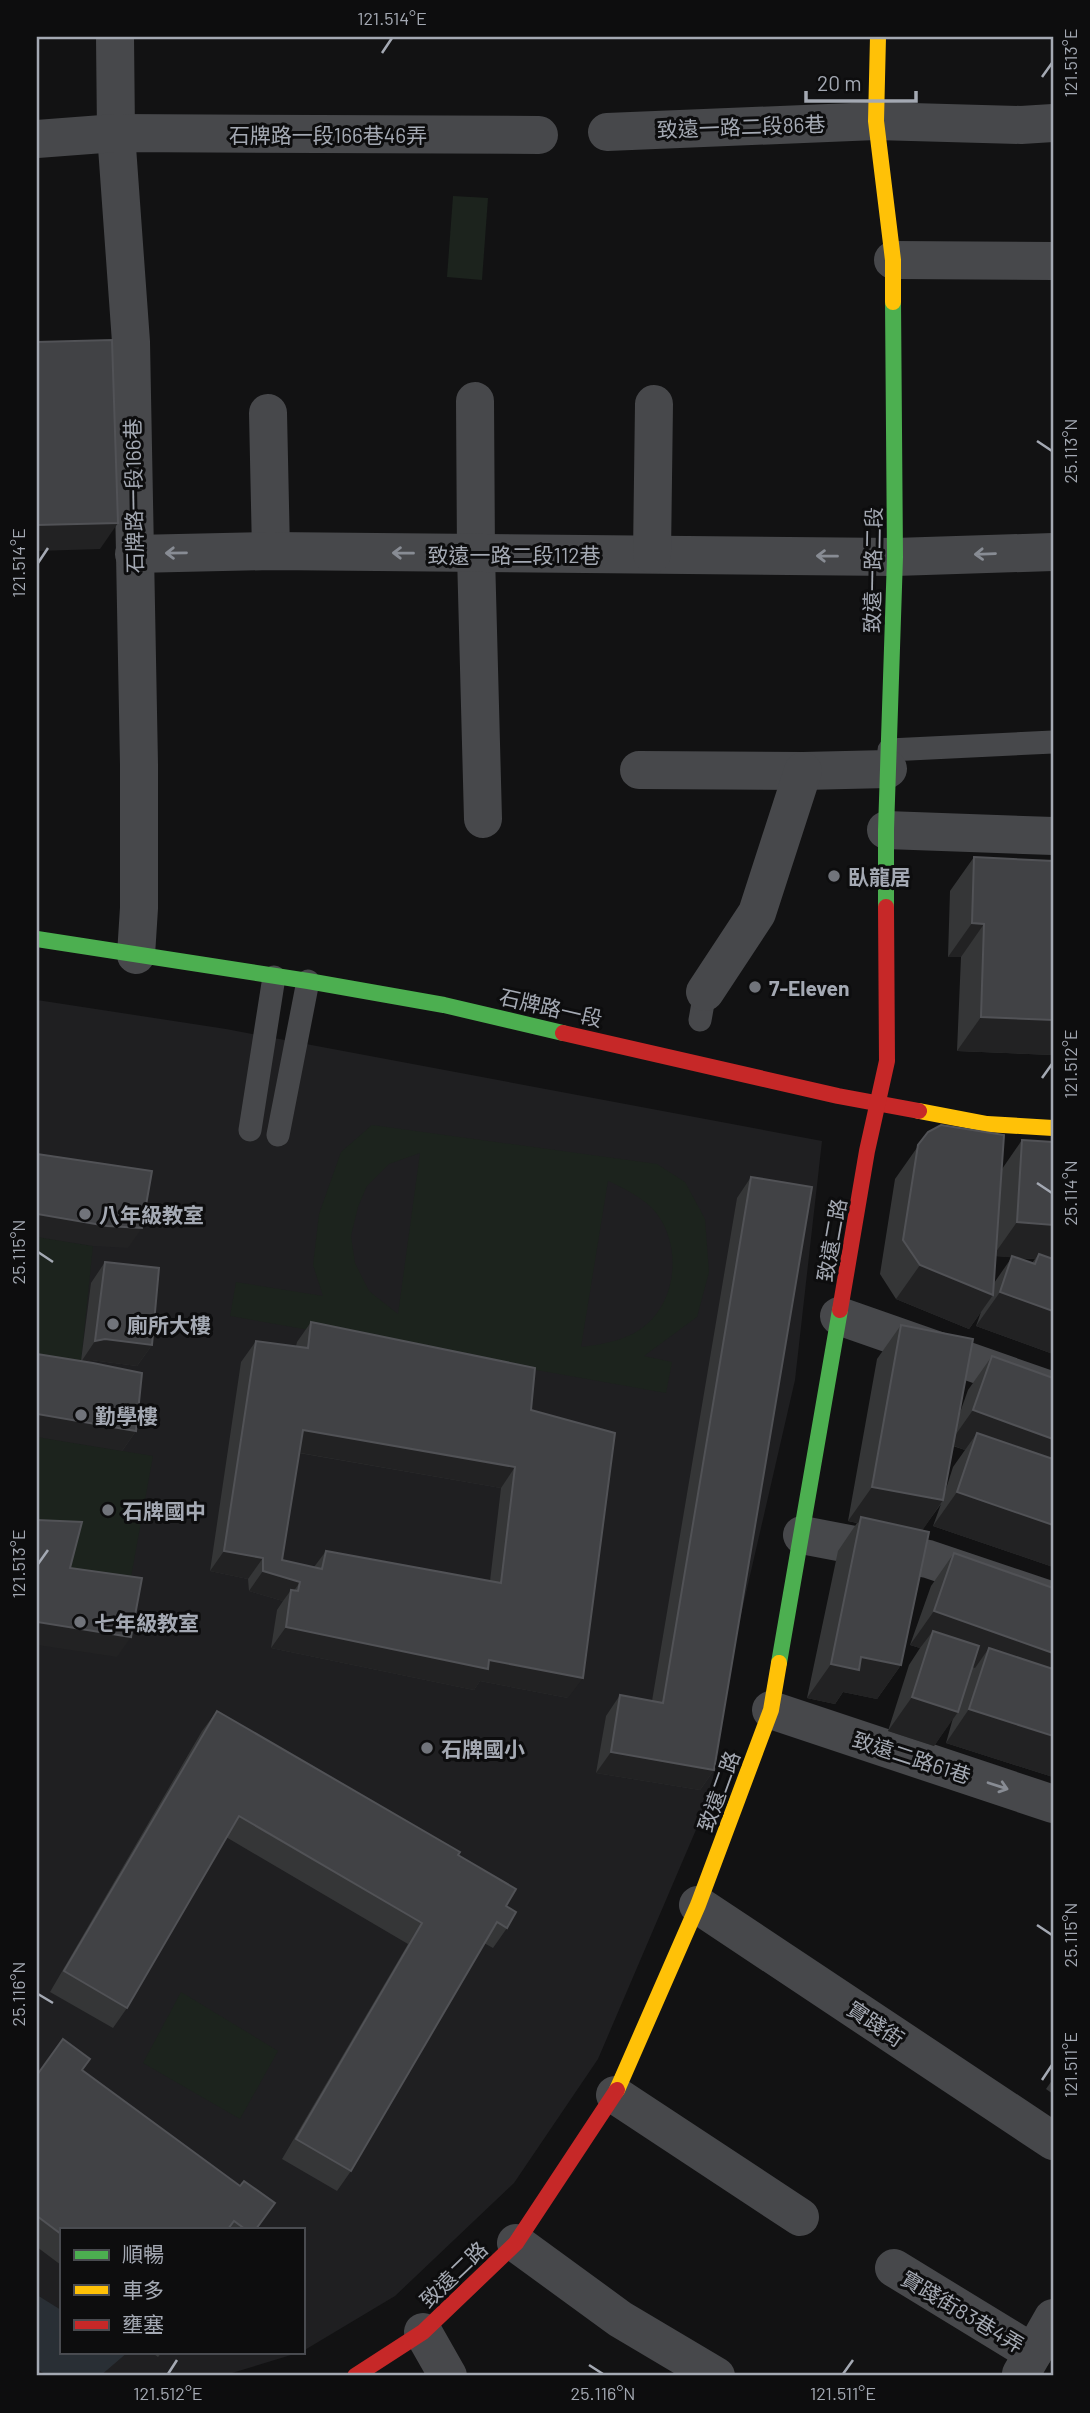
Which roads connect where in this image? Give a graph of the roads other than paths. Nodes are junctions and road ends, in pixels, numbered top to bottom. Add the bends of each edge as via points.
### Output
1 (115, 37) edge
2 (878, 37) edge
3 (876, 121) junction
4 (1053, 123) edge
5 (607, 132) dead end
6 (116, 133) junction
7 (539, 135) dead end
8 (37, 139) edge
9 (893, 260) junction
10 (1053, 261) edge
11 (131, 342) junction
12 (90, 344) edge
13 (475, 401) dead end
14 (654, 404) dead end
15 (268, 413) dead end
16 (271, 551) junction
17 (1053, 552) edge
18 (134, 554) junction
19 (652, 554) junction
20 (477, 555) junction
21 (895, 557) junction
22 (1053, 742) edge
23 (889, 760) junction
24 (639, 770) dead end
25 (803, 771) junction
26 (483, 819) dead end
27 (886, 830) junction
28 (1053, 836) edge
29 (37, 939) edge
30 (136, 955) junction
31 (274, 977) junction
32 (308, 981) junction
33 (703, 1006) dead end
34 (877, 1104) junction
35 (1053, 1128) edge
36 (250, 1130) dead end
37 (278, 1135) dead end
38 (839, 1315) junction
39 (1053, 1391) edge
40 (802, 1535) junction
41 (1053, 1601) edge
42 (771, 1710) junction
43 (1053, 1804) edge
44 (698, 1905) junction
45 (615, 2095) junction
46 (1053, 2141) edge
47 (800, 2217) dead end
48 (516, 2243) junction
49 (894, 2269) dead end
50 (1053, 2318) edge
51 (423, 2332) junction
52 (1032, 2367) edge
53 (355, 2376) edge
54 (448, 2376) edge
55 (716, 2376) edge

1 - 6 street, 石牌路一段166巷
2 - 3 street, 致遠一路二段
3 - 4 street, 致遠一路二段86巷
3 - 5 street, 致遠一路二段86巷
3 - 9 street, 致遠一路二段
6 - 7 street, 石牌路一段166巷46弄
6 - 8 street, 石牌路一段166巷46弄
6 - 11 street, 石牌路一段166巷
9 - 10 street
9 - 21 street, 致遠一路二段
11 - 12 street
11 - 18 street, 石牌路一段166巷
13 - 20 street
14 - 19 street
15 - 16 street
16 -> 18 street, 致遠一路二段112巷
20 -> 16 street, 致遠一路二段112巷
17 -> 21 street, 致遠一路二段112巷
18 - 30 street, 石牌路一段166巷 via 139,765
19 - 20 street, 致遠一路二段112巷
21 -> 19 street, 致遠一路二段112巷
20 - 26 street
21 - 23 street, 致遠一路二段
22 - 23 lane
23 - 25 street
23 - 27 street, 致遠一路二段
24 - 25 street
25 - 33 street via 757,913
27 - 28 street
27 - 34 street, 致遠一路二段 via 887,1061
29 - 30 street, 石牌路一段
30 - 31 street, 石牌路一段
31 - 32 street, 石牌路一段
31 - 36 lane
32 - 34 street, 石牌路一段 via 444,1005
32 - 37 lane
34 - 35 street, 石牌路一段 via 987,1124
34 - 38 street, 致遠二路
38 - 39 street
38 - 40 street, 致遠二路
40 - 41 street via 928,1559
40 - 42 street, 致遠二路
42 -> 43 street, 致遠二路61巷
42 - 44 street, 致遠二路
44 - 45 street, 致遠二路
44 - 46 street, 實踐街
45 - 47 street
45 - 48 street, 致遠二路
48 - 51 street, 致遠二路
48 - 55 street via 620,2319
49 - 52 street, 實踐街83巷4弄
50 - 52 street
51 - 53 street, 致遠二路
51 - 54 street

